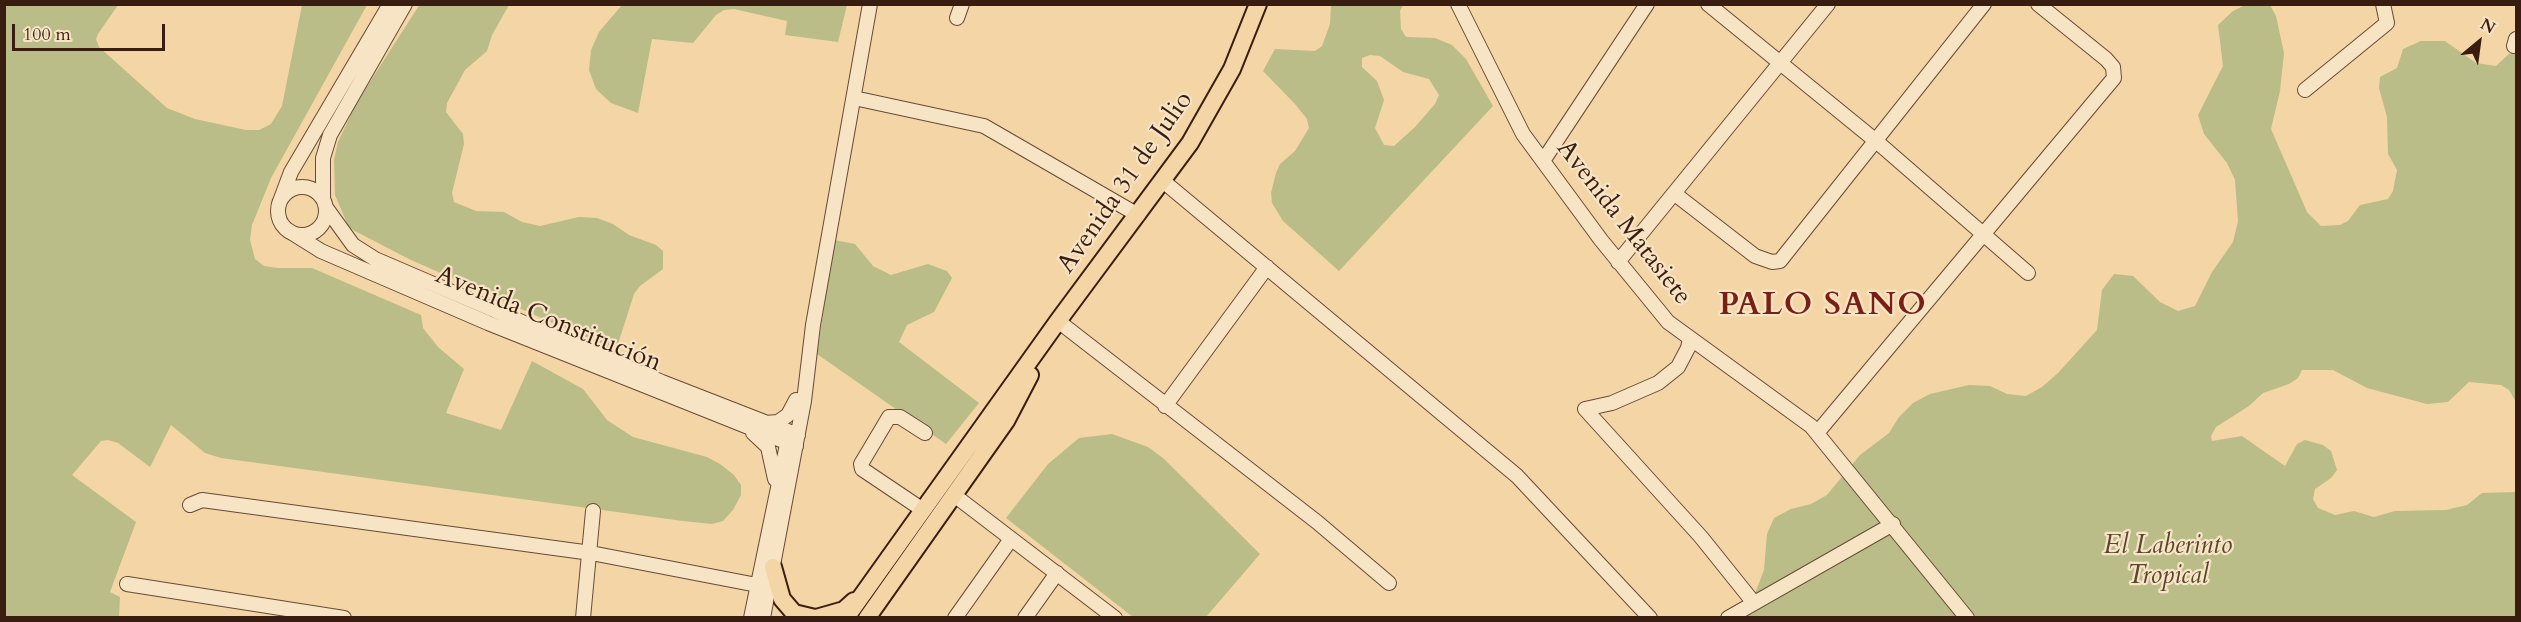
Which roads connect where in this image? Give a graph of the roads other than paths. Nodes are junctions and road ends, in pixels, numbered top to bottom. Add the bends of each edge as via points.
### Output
1 (390, 4) edge
2 (405, 4) edge
3 (870, 4) edge
4 (1258, 4) edge
5 (1458, 4) edge
6 (1647, 4) edge
7 (1708, 4) edge
8 (1828, 4) edge
9 (1984, 4) edge
10 (2038, 4) edge
11 (2383, 4) edge
12 (1781, 64) junction
13 (2305, 90) dead end
14 (854, 98) junction
15 (1876, 141) junction
16 (1543, 161) junction
17 (1163, 181) junction
18 (1675, 194) junction
19 (325, 203) junction
20 (279, 204) junction
21 (1138, 215) junction
22 (286, 229) junction
23 (1982, 233) junction
24 (1618, 262) junction
25 (1267, 267) junction
26 (2028, 273) dead end
27 (1058, 321) junction
28 (1690, 338) junction
29 (810, 346) junction
30 (796, 400) junction
31 (1165, 406) junction
32 (765, 423) junction
33 (745, 426) junction
34 (925, 433) dead end
35 (1817, 433) junction
36 (792, 439) junction
37 (777, 488) junction
38 (954, 495) junction
39 (190, 505) dead end
40 (923, 510) junction
41 (593, 511) dead end
42 (1893, 524) junction
43 (1011, 539) junction
44 (591, 553) junction
45 (773, 567) junction
46 (1057, 573) junction
47 (127, 584) dead end
48 (1389, 584) dead end
49 (757, 585) junction
50 (864, 593) junction
51 (1754, 603) junction
52 (1112, 616) edge
53 (344, 618) edge
54 (583, 618) edge
55 (751, 618) edge
56 (763, 618) edge
57 (815, 618) edge
58 (846, 618) edge
59 (867, 618) edge
60 (955, 618) edge
61 (1025, 618) edge
62 (1650, 618) edge
63 (1728, 618) edge
64 (1967, 618) edge

1 - 20 street via 291,172
2 - 19 street via 330,135 323,158
3 - 14 street
4 - 17 main road, Avenida 31 de Julio via 1217,98
5 - 16 street, Avenida Matasiete via 1522,134
6 - 16 street
7 - 12 street
8 - 12 street
9 - 15 street
10 - 23 street via 2106,59 2113,67 2114,78
11 - 13 street via 2387,23
12 - 15 street
12 - 18 street
14 - 21 street via 984,126
14 - 29 street
15 - 18 street via 1780,261 1755,256
15 - 23 street
16 - 24 street, Avenida Matasiete
17 - 21 main road, Avenida 31 de Julio
17 - 25 street
18 - 24 street
19 - 20 street via 308,187 299,186 290,189
19 - 22 street via 321,227 313,233 294,234
19 - 32 street, Avenida Constitución via 353,245 375,259
20 - 22 street via 278,213
21 - 27 main road, Avenida 31 de Julio
22 - 33 street, Avenida Constitución via 321,250 488,323
23 - 26 street
23 - 35 street
24 - 28 street, Avenida Matasiete via 1668,322
25 - 31 street
25 - 62 street via 1517,476
27 - 31 street
27 - 38 main road via 1006,421
27 - 40 main road
28 - 35 street, Avenida Matasiete
28 - 51 street via 1678,367 1658,383 1612,403 1585,409 1701,537
29 - 30 street
29 - 36 street
30 - 32 street via 788,415 778,422
30 - 36 street
31 - 48 street via 1317,522
32 - 36 street, Avenida Constitución
33 - 36 street, Avenida Constitución
33 - 37 street via 768,447
34 - 40 street via 900,417 889,417 861,464 862,469
35 - 42 street, Avenida Matasiete
36 - 37 street
36 - 45 street
37 - 49 street
38 - 43 street
38 - 59 main road
39 - 44 street via 202,500
40 - 50 main road
41 - 44 street
42 - 51 street
42 - 64 street, Avenida Matasiete
43 - 46 street
43 - 60 street
44 - 49 street
44 - 54 street
45 - 56 street
45 - 57 main road via 782,599 794,613
46 - 52 street
46 - 61 street
47 - 53 street
49 - 55 street
50 - 57 main road via 844,610
50 - 58 main road
51 - 63 street

